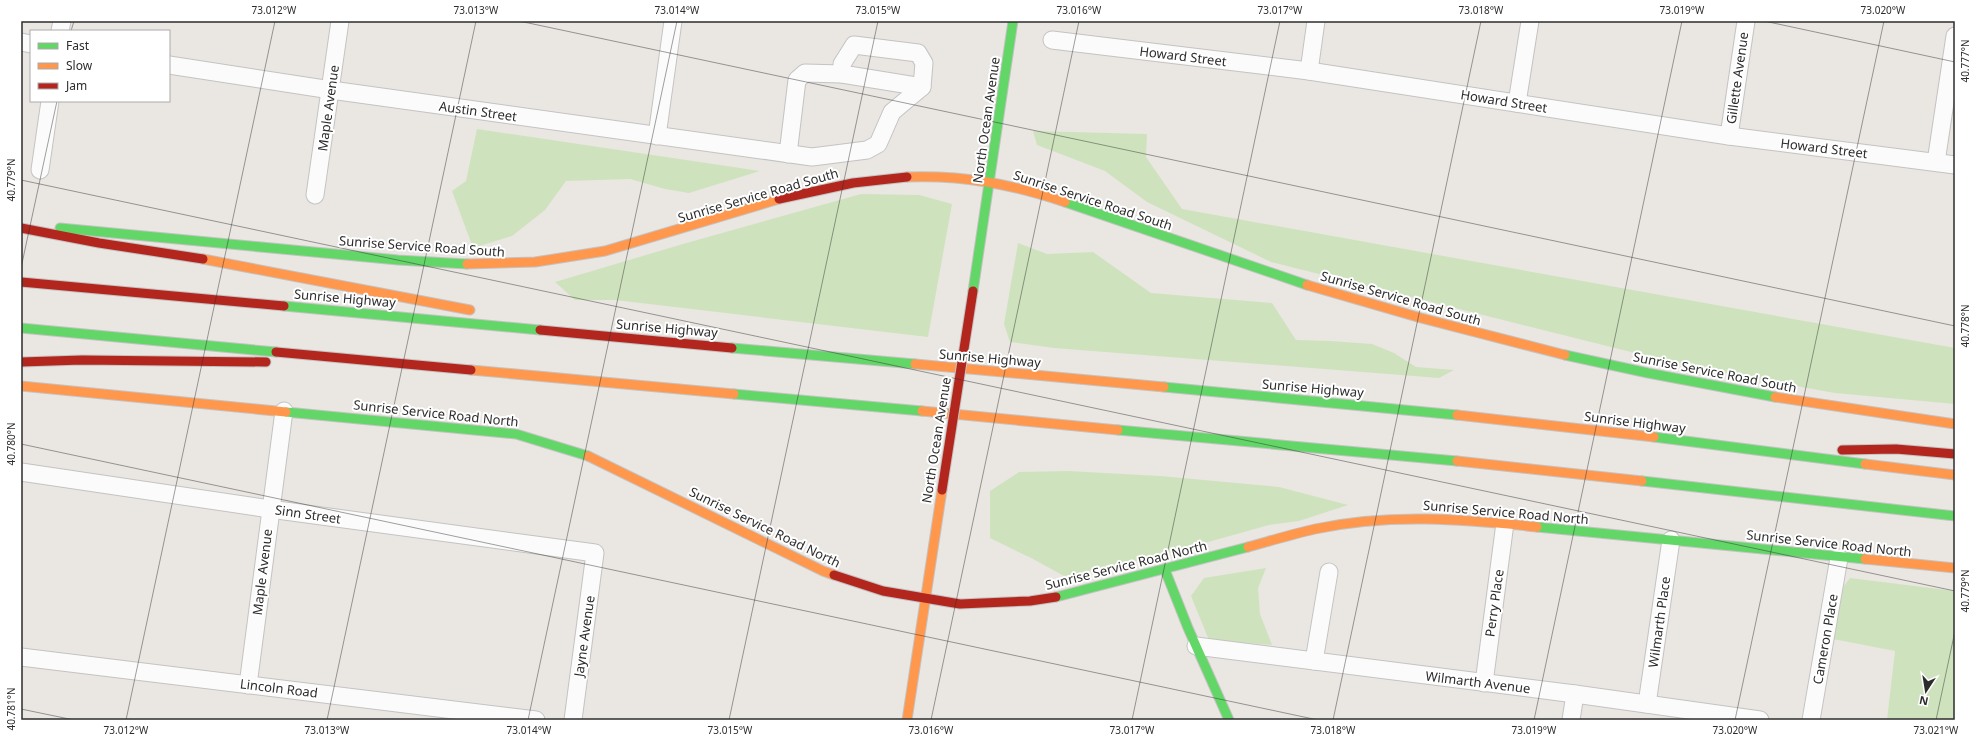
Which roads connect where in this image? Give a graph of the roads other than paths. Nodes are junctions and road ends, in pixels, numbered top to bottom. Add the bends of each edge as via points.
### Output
1 (340, 21) edge
2 (673, 21) edge
3 (1013, 21) edge
4 (1316, 21) edge
5 (1530, 21) edge
6 (1746, 21) edge
7 (1955, 36) edge
8 (1052, 40) dead end
9 (170, 65) edge
10 (1309, 71) junction
11 (842, 74) junction
12 (922, 87) junction
13 (331, 90) junction
14 (50, 102) edge
15 (1517, 103) junction
16 (657, 136) junction
17 (1729, 136) junction
18 (788, 154) junction
19 (1936, 162) junction
20 (1955, 165) edge
21 (40, 170) dead end
22 (990, 181) junction
23 (315, 194) dead end
24 (21, 224) edge
25 (21, 228) edge
26 (21, 282) edge
27 (479, 312) dead end
28 (502, 317) dead end
29 (21, 328) edge
30 (579, 333) junction
31 (353, 359) junction
32 (21, 362) edge
33 (21, 386) edge
34 (284, 411) junction
35 (1955, 424) edge
36 (1760, 450) junction
37 (1955, 454) edge
38 (21, 472) edge
39 (1955, 475) edge
40 (1884, 507) junction
41 (270, 509) junction
42 (1955, 516) edge
43 (1955, 523) edge
44 (1505, 524) junction
45 (1671, 540) junction
46 (595, 552) joint
47 (1839, 558) junction
48 (1955, 568) edge
49 (1165, 570) junction
50 (1329, 572) dead end
51 (924, 599) junction
52 (1196, 646) junction
53 (21, 657) edge
54 (1314, 661) junction
55 (1484, 683) junction
56 (248, 685) junction
57 (1575, 694) junction
58 (1647, 704) junction
59 (536, 720) edge
60 (573, 720) edge
61 (907, 720) edge
62 (1229, 720) edge
63 (1571, 720) edge
64 (1760, 720) edge
65 (1811, 720) edge

1 - 13 street, Maple Avenue
2 - 16 street
3 - 22 main road, North Ocean Avenue
4 - 10 street
5 - 15 street
6 - 17 street, Gillette Avenue
7 - 19 street
8 - 10 street, Howard Street
9 - 13 street, Austin Street
10 - 15 street, Howard Street
11 - 12 street
11 - 12 street via 842,64 854,45 918,53 924,63
11 - 18 street via 805,73 797,80
12 - 18 street, Austin Street via 892,112 878,144 867,150 812,157
13 - 16 street, Austin Street
13 - 23 street, Maple Avenue
14 - 21 street
15 - 17 street, Howard Street
16 - 18 street, Austin Street
17 - 19 street, Howard Street
19 - 20 street, Howard Street
22 - 24 main road, Sunrise Service Road South via 957,176 933,176 848,183 605,252 516,265 415,261
22 - 35 main road, Sunrise Service Road South via 1024,188 1189,246 1341,295 1511,342 1756,395
22 - 51 main road, North Ocean Avenue, bridge
25 - 27 main road via 100,244 197,258
26 - 30 main road, Sunrise Highway
28 - 30 main road
29 - 31 main road
30 - 36 main road, Sunrise Highway via 1413,410
31 - 32 main road via 219,364 111,360
31 - 40 main road via 1443,460
33 - 34 main road, Sunrise Service Road North
34 - 41 street, Maple Avenue
34 - 51 main road, Sunrise Service Road North via 488,430 545,441 605,463 823,571 883,591
36 - 37 main road via 1896,449
36 - 39 main road, Sunrise Highway
38 - 41 street, Sinn Street
40 - 42 main road
40 - 43 main road
41 - 46 street, Sinn Street
41 - 56 street, Maple Avenue
44 - 45 main road, Sunrise Service Road North
44 - 49 main road, Sunrise Service Road North via 1427,518 1356,522 1316,529
44 - 55 street, Perry Place
45 - 47 main road, Sunrise Service Road North
45 - 58 street, Wilmarth Place
46 - 60 street, Jayne Avenue
47 - 48 main road, Sunrise Service Road North
47 - 65 street, Cameron Place
49 - 51 main road, Sunrise Service Road North via 1068,595 1030,601 960,604
49 - 52 main road
50 - 54 street
51 - 61 main road, North Ocean Avenue
52 - 54 street, Wilmarth Avenue
52 - 62 main road
53 - 56 street, Lincoln Road
54 - 55 street, Wilmarth Avenue
55 - 57 street, Wilmarth Avenue
56 - 59 street, Lincoln Road
57 - 58 street, Wilmarth Avenue
57 - 63 street
58 - 64 street, Wilmarth Avenue

